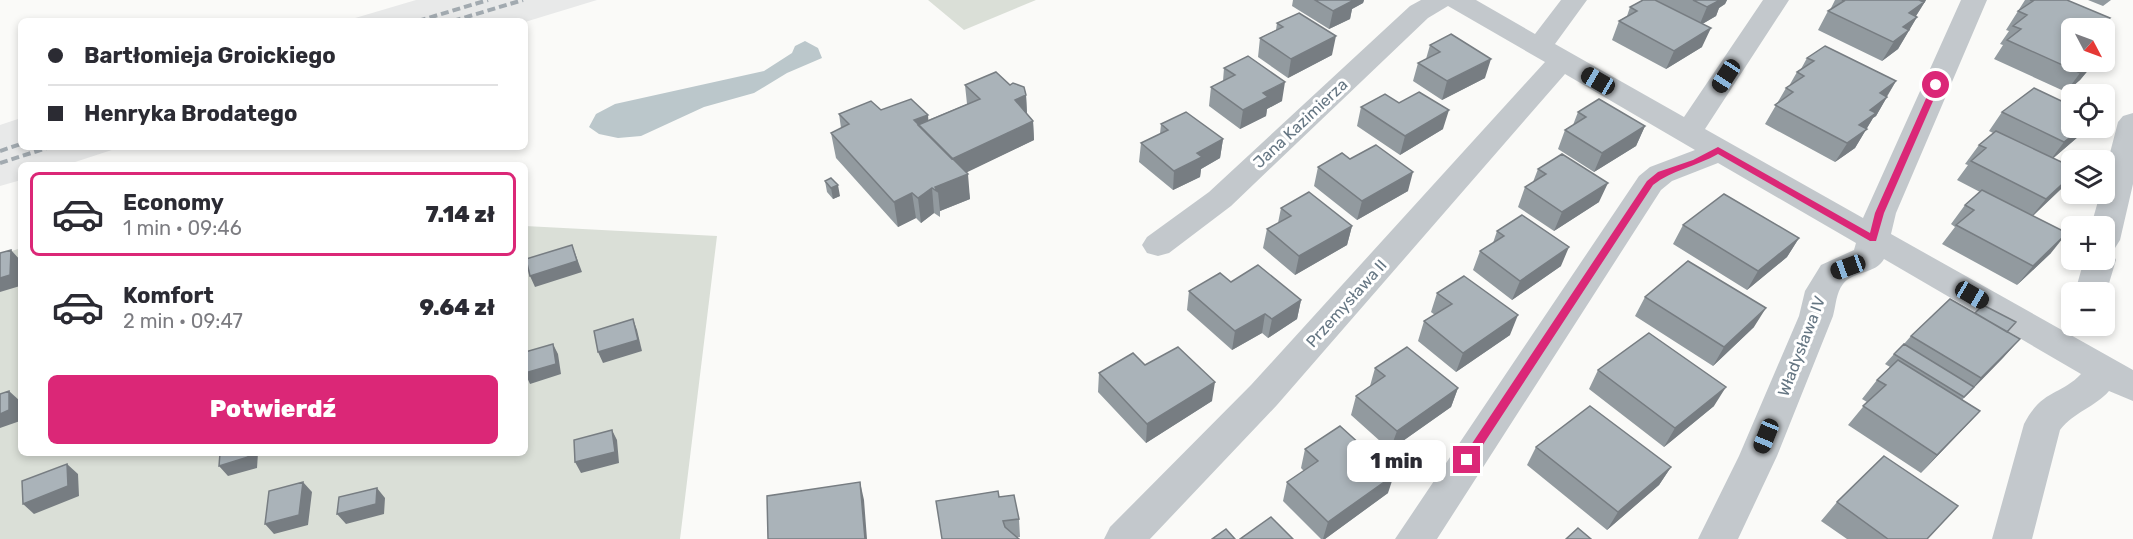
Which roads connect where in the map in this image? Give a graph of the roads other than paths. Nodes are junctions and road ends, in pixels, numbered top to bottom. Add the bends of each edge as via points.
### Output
1 (1440, 0) edge
2 (1457, 0) edge
3 (1574, 0) edge
4 (1776, 0) edge
5 (1974, 0) edge
6 (1550, 54) junction
7 (2133, 122) edge
8 (1688, 133) junction
9 (1718, 150) junction
10 (2110, 216) edge
11 (1873, 239) junction
12 (1158, 244) dead end
13 (2078, 339) edge
14 (2119, 379) edge
15 (1124, 539) edge
16 (1415, 539) edge
17 (1718, 539) edge
18 (2012, 539) edge

1 - 12 street, Jana Kazimierza via 1419,12 1220,199
2 - 6 street
3 - 6 street, Przemysława II
4 - 8 street
5 - 11 street via 1880,213
6 - 8 street
6 - 15 street, Przemysława II via 1264,395
7 - 10 street
8 - 9 street
9 - 11 street
9 - 16 street via 1661,174 1650,183
11 - 13 street
11 - 17 street, Władysława IV via 1869,257 1833,273 1822,291 1816,316 1763,445
13 - 14 street
14 - 18 street via 2090,388 2058,406 2043,424

